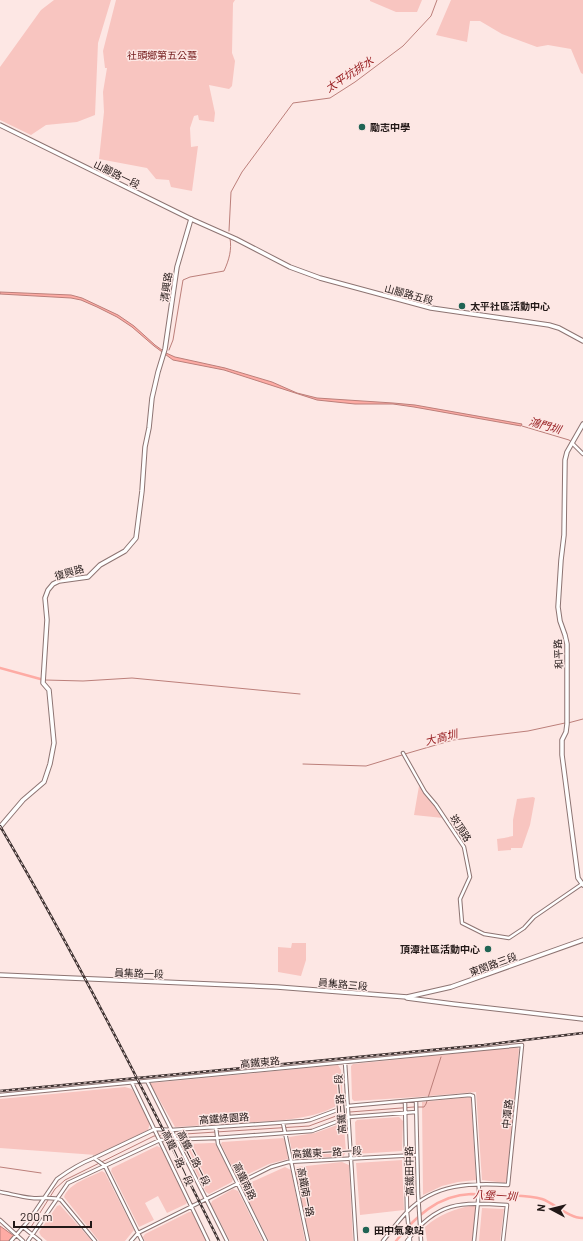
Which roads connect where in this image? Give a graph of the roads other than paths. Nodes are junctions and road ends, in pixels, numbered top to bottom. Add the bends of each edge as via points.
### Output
1 (0, 125) edge
2 (191, 219) junction
3 (228, 235) joint
4 (583, 341) edge
5 (162, 359) joint
6 (583, 424) edge
7 (572, 442) junction
8 (583, 454) edge
9 (403, 753) dead end
10 (0, 827) edge
11 (582, 885) edge
12 (583, 940) edge
13 (0, 975) edge
14 (277, 987) joint
15 (407, 997) junction
16 (583, 1019) edge
17 (522, 1045) joint
18 (345, 1062) junction
19 (147, 1081) junction
20 (132, 1083) junction
21 (0, 1095) edge
22 (416, 1100) junction
23 (405, 1101) junction
24 (348, 1106) junction
25 (416, 1112) junction
26 (405, 1113) junction
27 (349, 1117) junction
28 (283, 1123) junction
29 (216, 1127) junction
30 (155, 1129) junction
31 (170, 1130) junction
32 (286, 1134) junction
33 (216, 1138) junction
34 (160, 1140) junction
35 (176, 1140) junction
36 (417, 1155) junction
37 (406, 1156) junction
38 (94, 1158) junction
39 (351, 1159) junction
40 (292, 1162) junction
41 (105, 1166) junction
42 (237, 1184) junction
43 (478, 1184) junction
44 (0, 1192) edge
45 (56, 1198) junction
46 (43, 1199) junction
47 (205, 1199) junction
48 (418, 1202) junction
49 (478, 1203) junction
50 (191, 1206) junction
51 (407, 1212) junction
52 (0, 1220) edge
53 (419, 1226) junction
54 (24, 1227) junction
55 (138, 1233) junction
56 (32, 1234) junction
57 (16, 1235) junction
58 (410, 1237) junction
59 (11, 1241) edge
60 (23, 1241) edge
61 (28, 1241) edge
62 (40, 1241) edge
63 (95, 1241) edge
64 (131, 1241) edge
65 (142, 1241) edge
66 (208, 1241) edge
67 (227, 1241) edge
68 (266, 1241) edge
69 (308, 1241) edge
70 (356, 1241) edge
71 (383, 1241) edge
72 (406, 1241) edge
73 (410, 1241) edge
74 (421, 1241) edge
75 (474, 1241) edge
76 (503, 1241) edge

1 - 2 street, 山腳路一段
2 - 3 street, 山腳路一段
2 - 5 street, 清興路 via 177,268
3 - 4 street, 山腳路五段 via 283,265 320,278 431,308 550,324
5 - 10 street, 復興路 via 152,398 136,538 125,551 100,565 88,576 59,581 47,593 43,683 49,690 54,743 50,764 44,782 23,800
6 - 7 street, 和平路
7 - 8 street
7 - 11 street, 和平路 via 566,460 564,534 558,607 566,644 567,723 562,740 562,755 578,878
9 - 11 street, 崁頂路 via 424,792 436,804 463,843 470,877 460,899 462,923 484,934 510,938 534,917
12 - 15 street, 東閔路三段 via 450,987
13 - 14 street, 員集路一段
14 - 15 street, 員集路三段
15 - 16 street
17 - 18 street, 高鐵東路
17 - 43 street, 中潭路 via 508,1185
18 - 19 street, 高鐵東路
18 - 24 street, 高鐵三路一段
19 - 20 street, 高鐵東路
19 - 31 street, 高鐵二路一段
20 - 21 street, 高鐵東路
20 - 30 street, 高鐵一路一段
22 - 23 street, 高鐵綠園路
22 - 25 street, 高鐵田中路
22 - 43 street, 高鐵綠園路 via 473,1096
23 - 24 street, 高鐵綠園路
23 - 26 street, 高鐵田中路
24 - 27 street, 高鐵三路一段
24 - 28 street, 高鐵綠園路 via 310,1120
25 - 26 street, 高鐵綠園路
25 - 36 street, 高鐵田中路
26 - 27 street, 高鐵綠園路
26 - 37 street, 高鐵田中路
27 - 32 street, 高鐵綠園路 via 312,1131
27 - 39 street, 高鐵三路一段
28 - 29 street, 高鐵綠園路
28 - 32 street, 高鐵南一路
29 - 31 street, 高鐵綠園路
29 - 33 street, 高鐵南路
30 - 31 street, 高鐵綠園路
30 - 34 street, 高鐵一路一段
30 - 38 street, 高鐵綠園路
31 - 35 street, 高鐵二路一段
32 - 33 street, 高鐵綠園路
32 - 40 street, 高鐵南一路
33 - 35 street, 高鐵綠園路
33 - 42 street, 高鐵南路
34 - 35 street, 高鐵綠園路
34 - 41 street, 高鐵綠園路
34 - 50 street, 高鐵一路一段
35 - 47 street, 高鐵二路一段
36 - 37 street, 高鐵東一路一段
36 - 48 street, 高鐵田中路
37 - 39 street, 高鐵東一路一段
37 - 51 street, 高鐵田中路
38 - 41 street
38 - 46 street, 高鐵綠園路 via 62,1175
39 - 40 street, 高鐵東一路一段
39 - 70 street, 高鐵三路一段
40 - 42 street, 高鐵東一路一段 via 271,1167
40 - 69 street, 高鐵南一路
41 - 45 street, 高鐵綠園路 via 68,1183
41 - 55 street
42 - 47 street, 高鐵東一路一段
42 - 68 street, 高鐵南路
43 - 48 street via 441,1190
43 - 49 street
44 - 46 street
45 - 46 street
45 - 56 street, 高鐵綠園路
45 - 63 street via 61,1200
46 - 54 street, 高鐵綠園路
47 - 50 street, 高鐵東一路一段
47 - 67 street, 高鐵二路一段
48 - 51 street
48 - 53 street, 高鐵田中路
49 - 53 street via 448,1207
49 - 75 street
49 - 76 street via 507,1205
50 - 55 street, 高鐵東一路一段
50 - 66 street, 高鐵一路一段
51 - 58 street, 高鐵田中路
51 - 71 street
52 - 57 street
53 - 58 street
53 - 74 street, 高鐵田中路
54 - 56 street
54 - 57 street, 高鐵綠園路
55 - 64 street
55 - 65 street
56 - 61 street, 高鐵綠園路
56 - 62 street
57 - 59 street, 高鐵綠園路
57 - 60 street
58 - 72 street
58 - 73 street, 高鐵田中路

